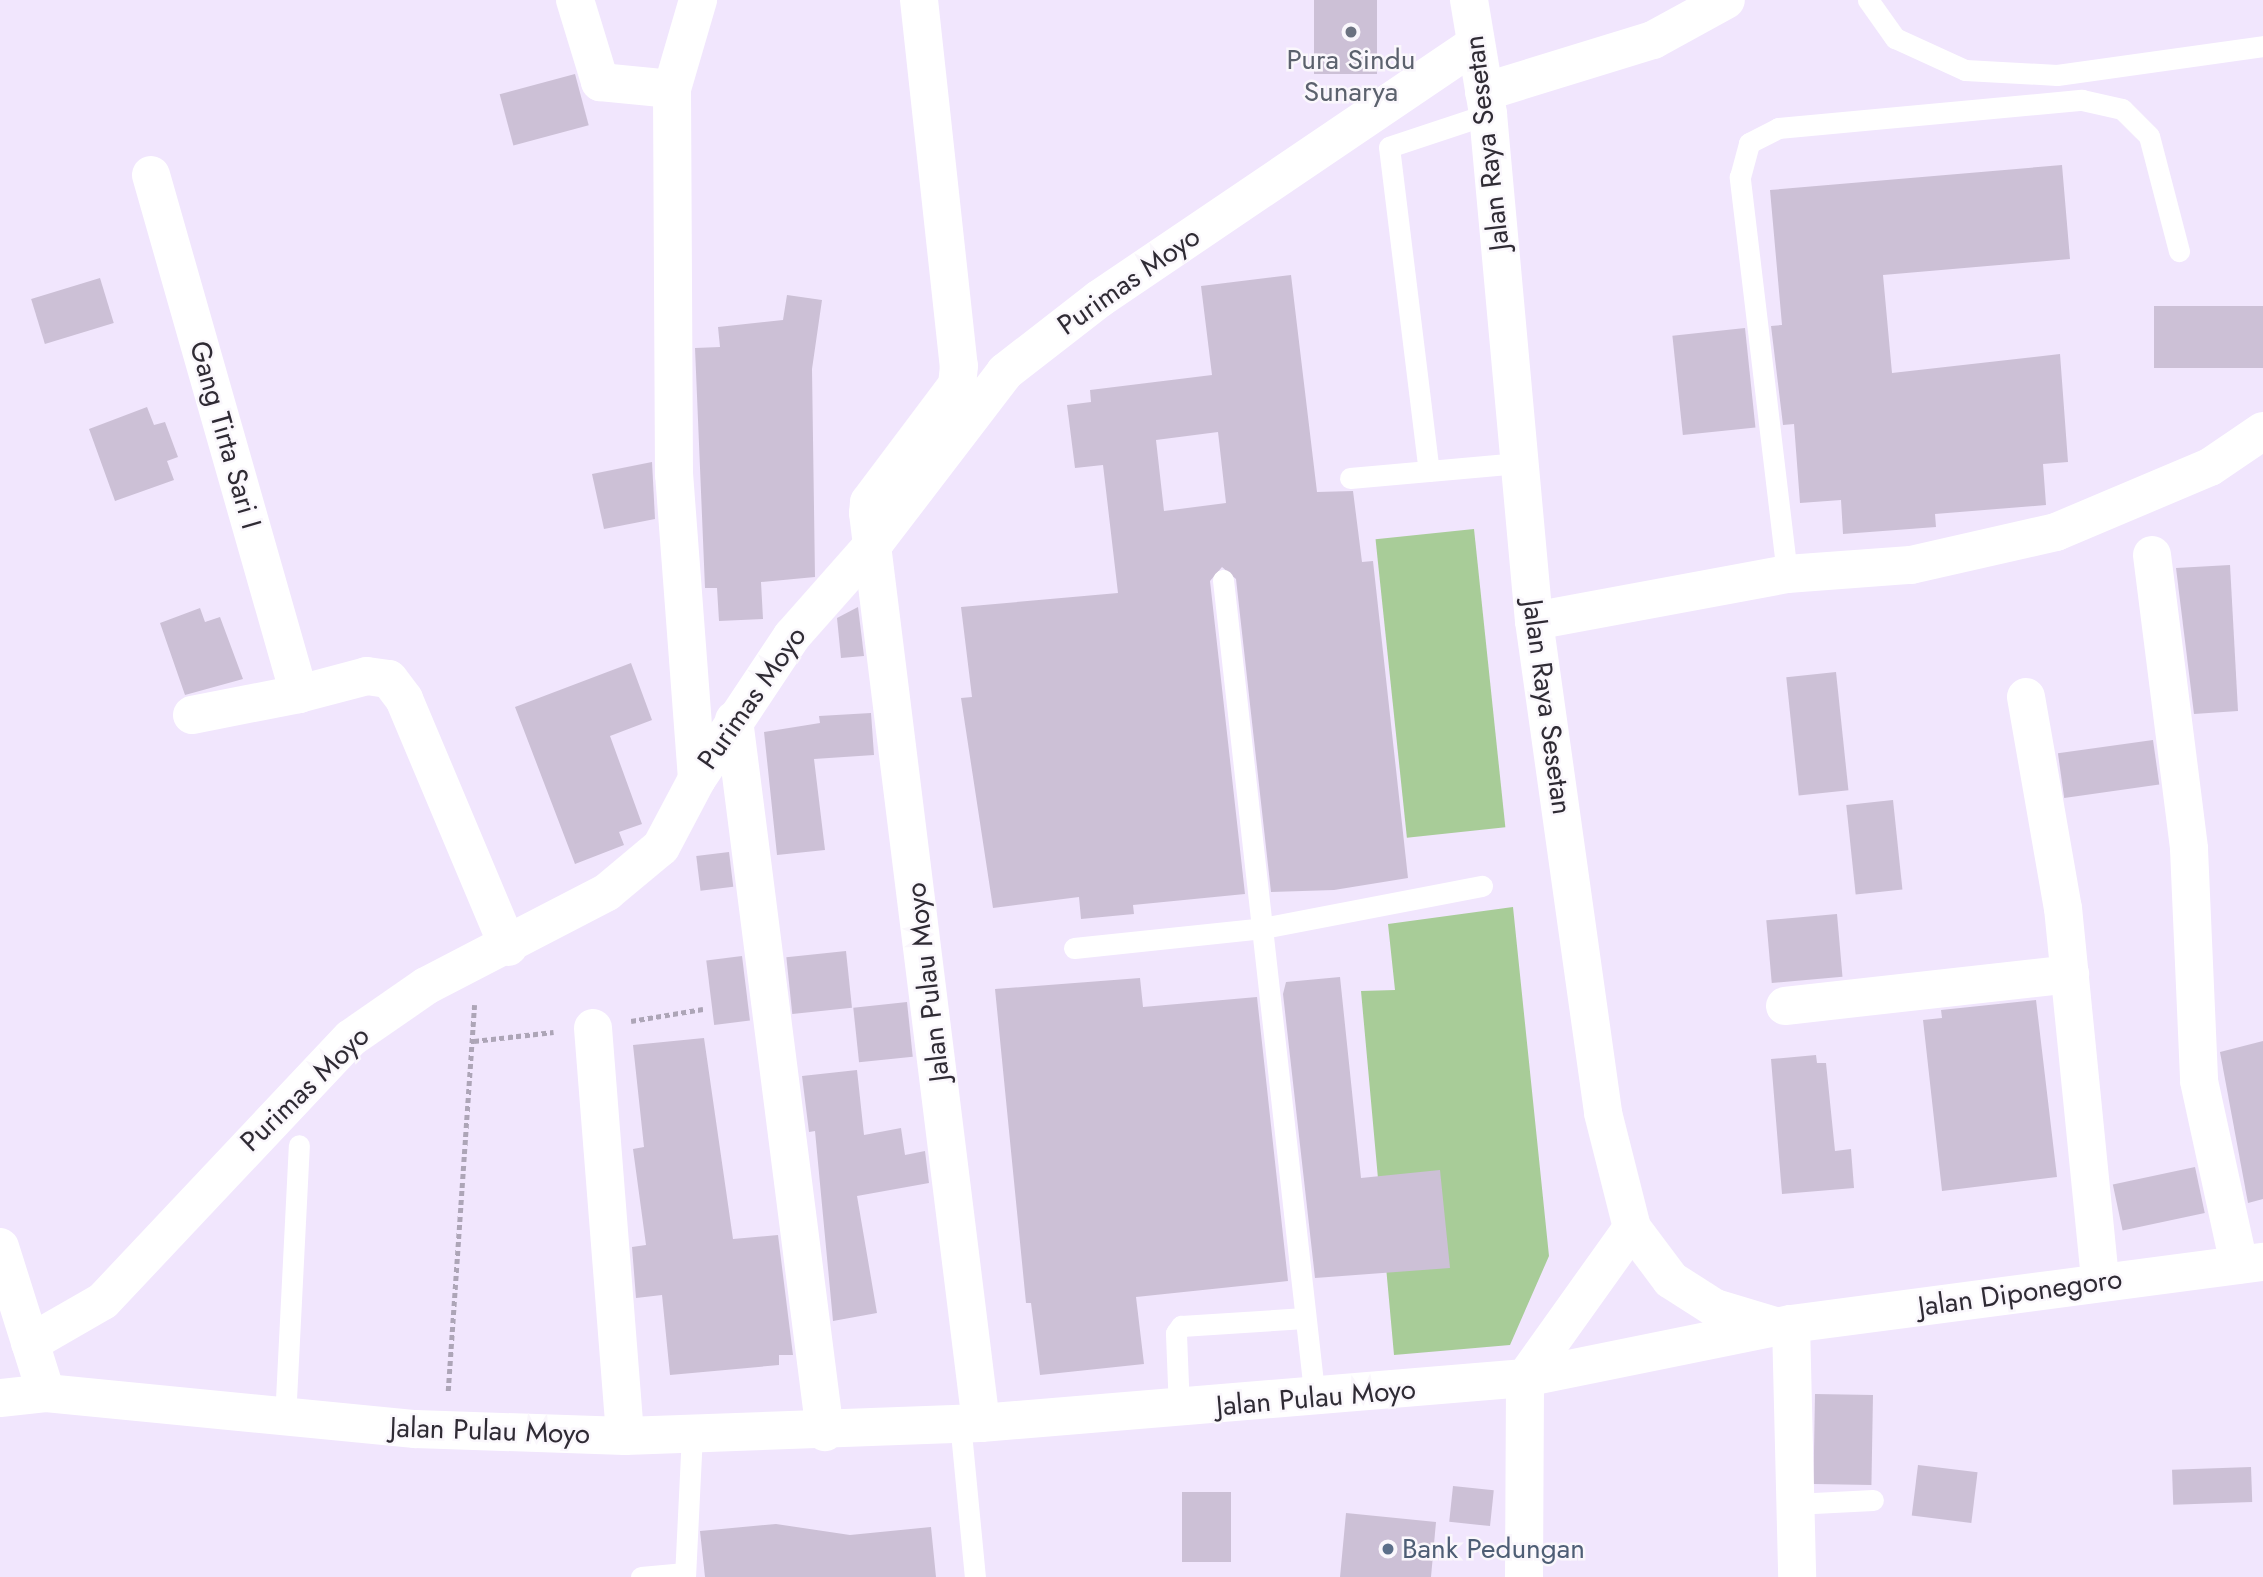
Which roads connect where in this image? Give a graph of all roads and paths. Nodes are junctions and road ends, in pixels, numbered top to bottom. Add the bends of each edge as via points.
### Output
1 (575, 0) edge
2 (698, 0) edge
3 (919, 0) edge
4 (1469, 0) edge
5 (1726, 0) edge
6 (1868, 0) edge
7 (1475, 44) junction
8 (2263, 46) edge
9 (672, 89) junction
10 (1486, 103) junction
11 (151, 175) dead end
12 (2179, 251) dead end
13 (2263, 431) edge
14 (1519, 463) junction
15 (1429, 471) junction
16 (1350, 478) dead end
17 (876, 541) junction
18 (2152, 555) dead end
19 (1787, 573) junction
20 (1223, 580) dead end
21 (1534, 621) junction
22 (299, 694) junction
23 (2026, 697) dead end
24 (192, 715) dead end
25 (734, 719) junction
26 (697, 779) junction
27 (1482, 886) dead end
28 (1263, 928) junction
29 (508, 947) junction
30 (1074, 948) dead end
31 (473, 964) junction
32 (2070, 974) junction
33 (1785, 1006) dead end
34 (593, 1028) dead end
35 (299, 1145) dead end
36 (1632, 1228) junction
37 (0, 1247) edge
38 (2251, 1264) edge
39 (2100, 1281) junction
40 (1305, 1318) junction
41 (1785, 1326) junction
42 (30, 1343) junction
43 (1525, 1378) junction
44 (46, 1393) junction
45 (0, 1398) edge
46 (1315, 1399) junction
47 (1179, 1409) junction
48 (285, 1419) junction
49 (971, 1423) junction
50 (445, 1430) junction
51 (825, 1432) junction
52 (692, 1435) junction
53 (625, 1436) junction
54 (1873, 1500) dead end
55 (1794, 1504) junction
56 (685, 1575) edge
57 (640, 1577) edge
58 (975, 1577) edge
59 (1524, 1577) edge
60 (1797, 1577) edge

1 - 9 street via 600,82
2 - 9 street
3 - 17 street, Jalan Pulau Moyo via 959,366 957,385 869,502
4 - 7 street, Jalan Raya Sesetan
5 - 10 street via 1653,40
6 - 8 lane via 1895,38 1965,70 2057,75
7 - 10 street, Jalan Raya Sesetan
7 - 17 street, Purimas Moyo via 1099,299 1005,372
9 - 26 street via 674,475
10 - 14 street, Jalan Raya Sesetan
10 - 15 lane via 1389,147
11 - 22 street, Gang Tirta Sari I
12 - 19 lane via 2149,136 2122,109 2082,100 1779,128 1749,143 1740,177
13 - 19 street via 2210,467 2056,532 1911,565
14 - 15 lane
14 - 21 street, Jalan Raya Sesetan
15 - 16 lane
17 - 25 street, Purimas Moyo via 792,636
17 - 49 street, Jalan Pulau Moyo
18 - 38 street via 2189,849 2199,1081
19 - 21 street
20 - 28 lane
21 - 36 street, Jalan Raya Sesetan via 1603,1114
22 - 24 street
22 - 29 street via 367,676 389,679 404,699
23 - 32 street
25 - 26 street, Purimas Moyo
25 - 51 street
26 - 29 street, Purimas Moyo via 661,847 632,874
27 - 28 lane
28 - 30 lane
28 - 40 lane
29 - 31 street, Purimas Moyo
31 - 42 street, Purimas Moyo via 426,986 351,1038 103,1301
31 - 50 path via 474,1041
32 - 33 street
32 - 39 street
34 - 53 street
35 - 48 lane
36 - 41 street, Jalan Raya Sesetan via 1671,1280 1715,1308
36 - 43 street
37 - 42 street
38 - 39 street, Jalan Diponegoro
39 - 41 street, Jalan Diponegoro
40 - 46 lane
40 - 47 lane via 1181,1326 1176,1333
41 - 43 street, Jalan Pulau Moyo
41 - 55 street
42 - 44 street
43 - 46 street, Jalan Pulau Moyo
43 - 59 street
44 - 45 street, Jalan Pulau Moyo
44 - 48 street, Jalan Pulau Moyo
46 - 47 street, Jalan Pulau Moyo
47 - 49 street, Jalan Pulau Moyo
48 - 50 street, Jalan Pulau Moyo
49 - 51 street, Jalan Pulau Moyo
49 - 58 lane
50 - 53 street, Jalan Pulau Moyo
51 - 52 street, Jalan Pulau Moyo
52 - 53 street, Jalan Pulau Moyo
52 - 56 lane
54 - 55 lane
55 - 60 street
56 - 57 lane

